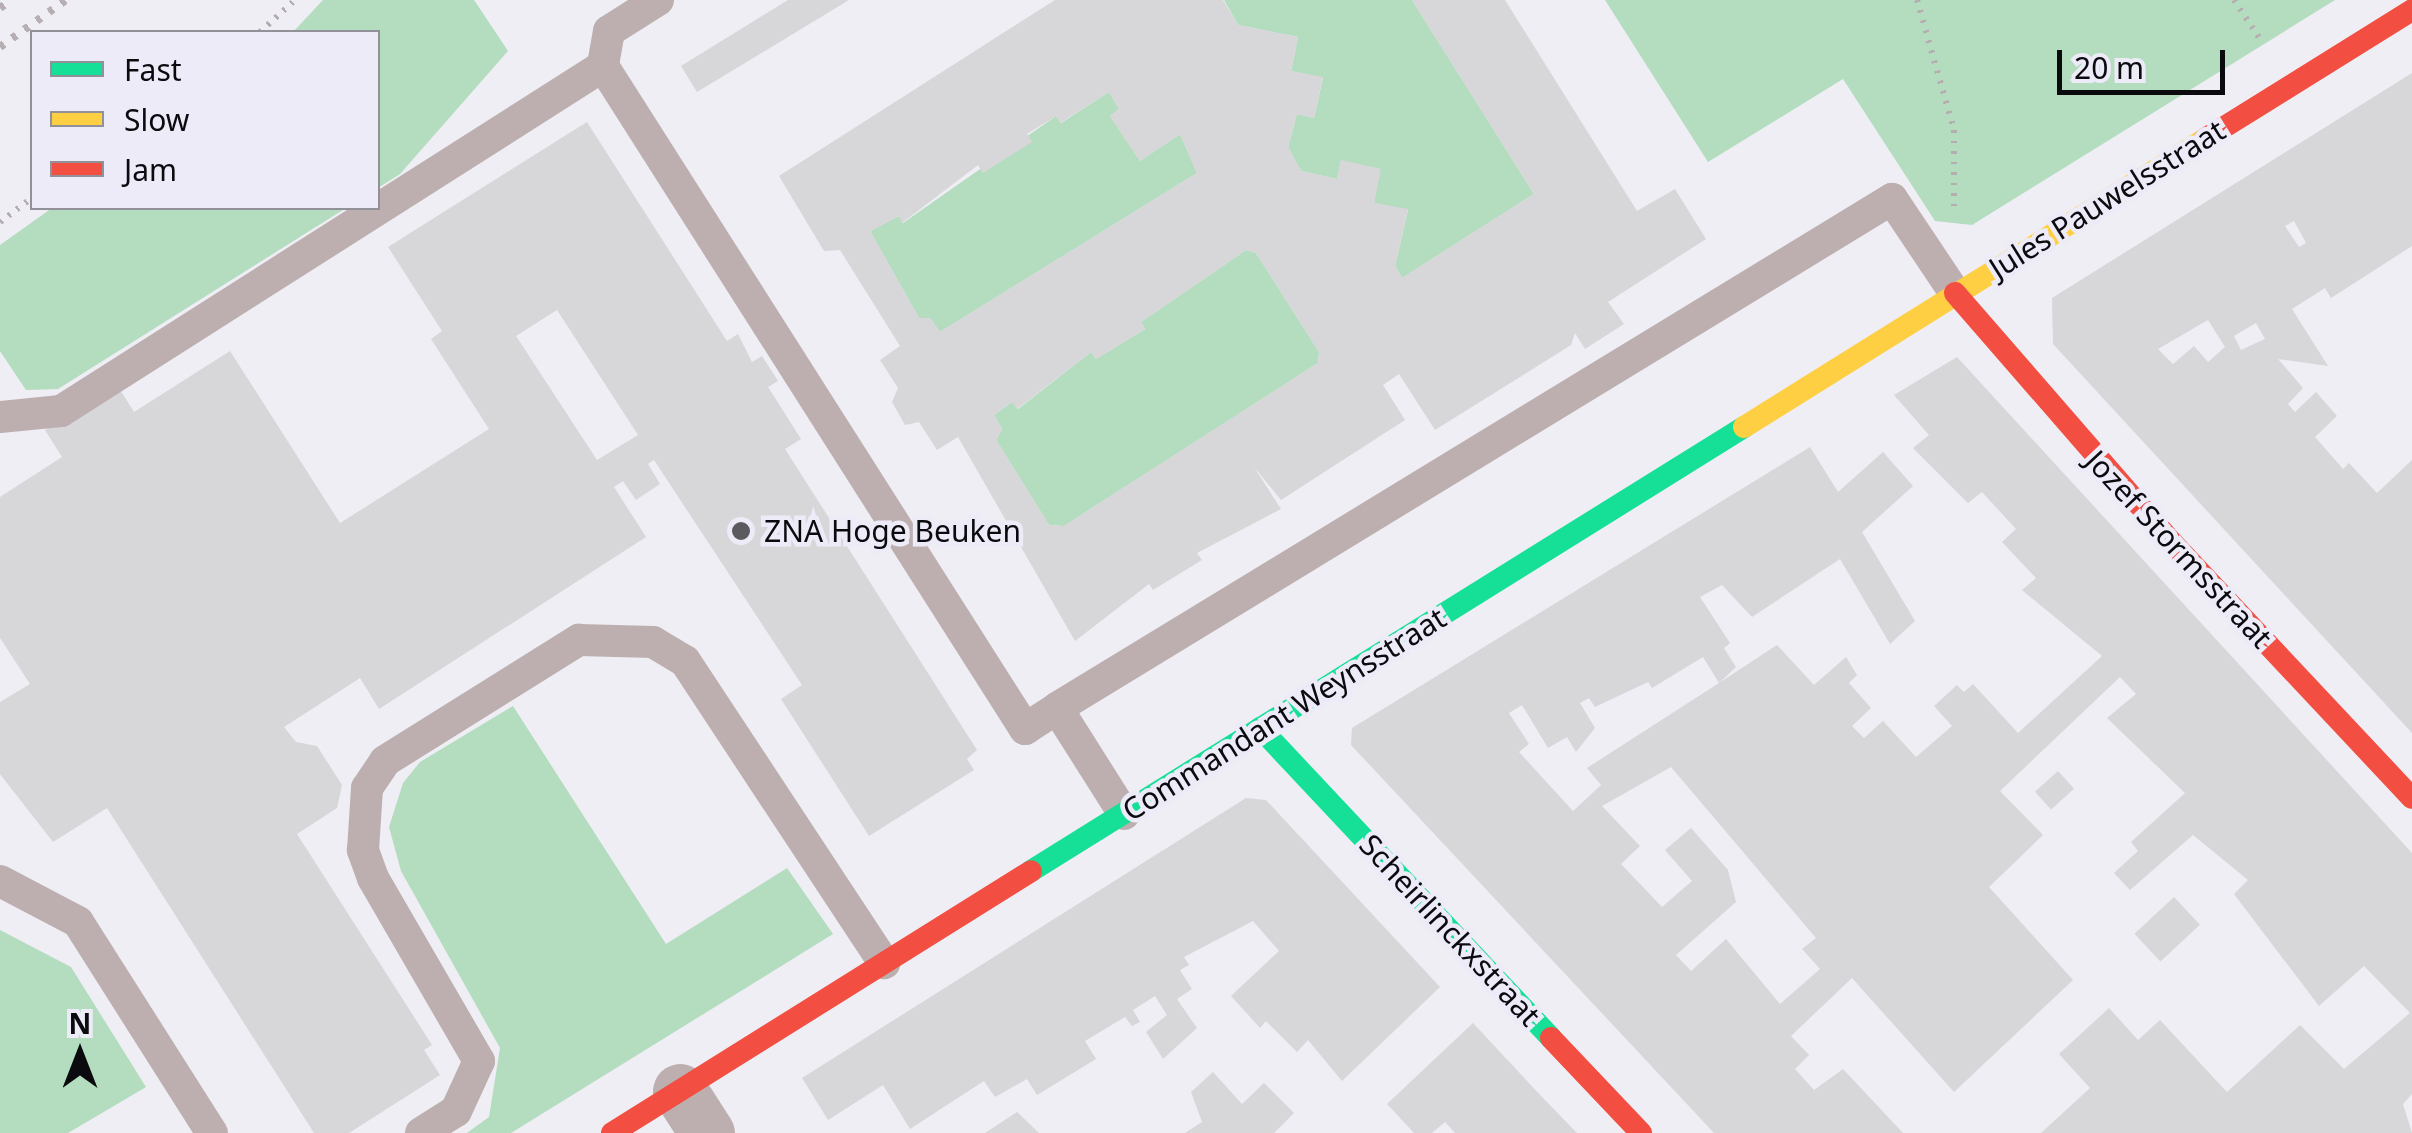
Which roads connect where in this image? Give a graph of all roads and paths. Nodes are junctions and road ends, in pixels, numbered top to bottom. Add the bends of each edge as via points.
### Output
1 (295, 0) edge
2 (658, 0) edge
3 (1917, 0) edge
4 (2412, 10) edge
5 (262, 30) edge
6 (603, 66) junction
7 (30, 200) edge
8 (380, 208) edge
9 (377, 210) edge
10 (0, 222) edge
11 (1955, 293) junction
12 (0, 418) edge
13 (1057, 708) junction
14 (1260, 728) junction
15 (2412, 798) edge
16 (1124, 814) junction
17 (0, 880) edge
18 (884, 963) junction
19 (693, 1112) edge
20 (212, 1133) edge
21 (422, 1133) edge
22 (612, 1133) edge
23 (1641, 1133) edge

1 - 5 path
2 - 6 lane via 609,31
3 - 11 path via 1954,130
4 - 11 street, Jules Pauwelsstraat
6 - 8 lane
6 - 13 lane via 1025,730
7 - 10 path
9 - 12 lane via 61,411
11 - 13 lane via 1892,199
11 - 14 street, Commandant Weynsstraat
11 - 15 street, Jozef Stormsstraat via 2166,536
13 - 16 lane
14 - 16 street, Commandant Weynsstraat
14 - 23 street, Scheirlinckxstraat
16 - 18 street, Commandant Weynsstraat
17 - 20 lane via 78,922
18 - 19 street, Commandant Weynsstraat
18 - 21 lane via 685,661 653,642 579,640 385,761 367,788 363,850 372,878 479,1061 456,1110
19 - 22 street, Commandant Weynsstraat

